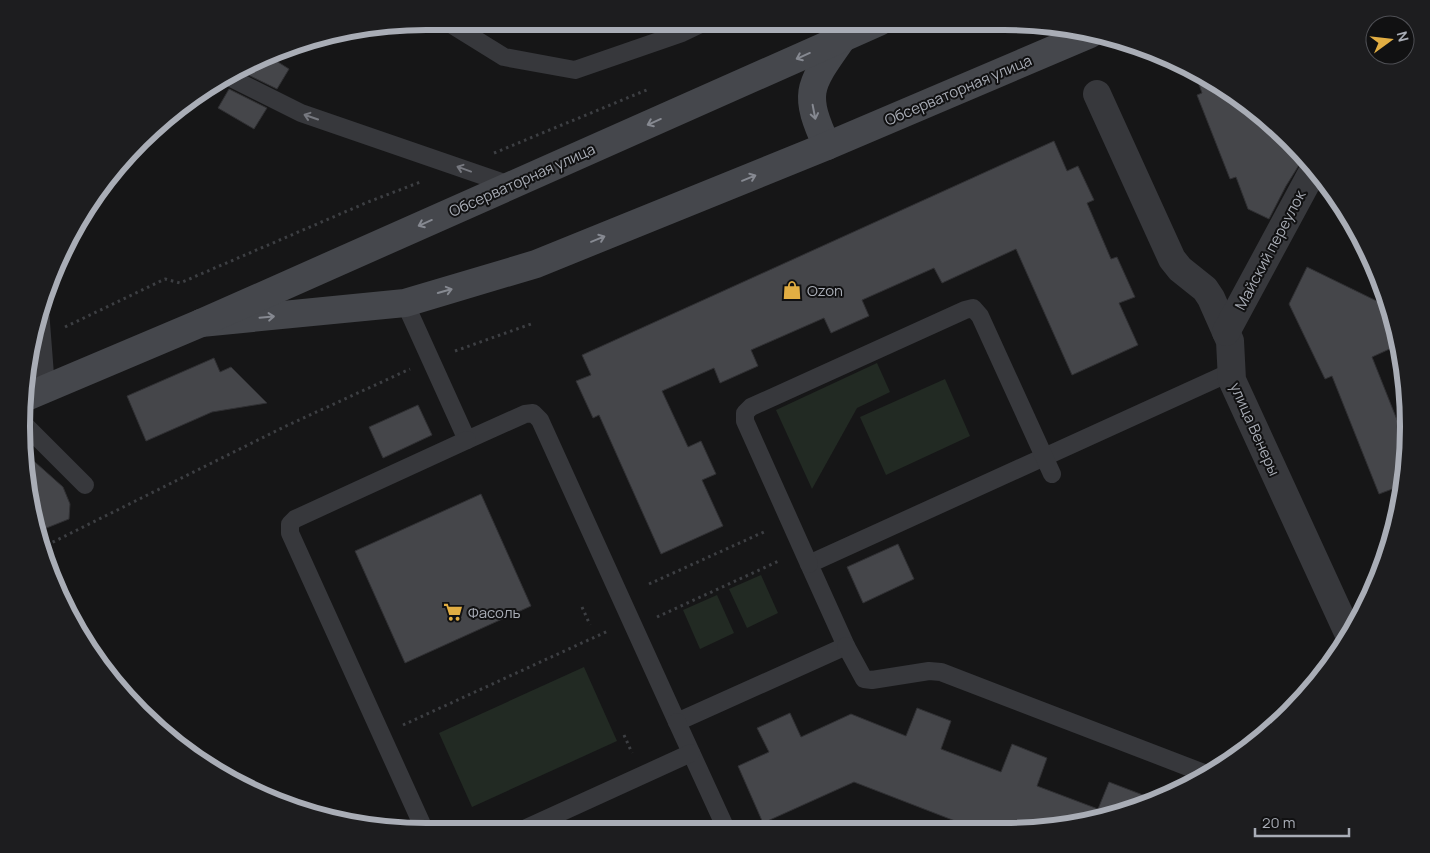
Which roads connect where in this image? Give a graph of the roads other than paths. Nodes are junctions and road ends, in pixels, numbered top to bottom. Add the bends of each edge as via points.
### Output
1 (460, 30) edge
2 (688, 30) edge
3 (861, 30) edge
4 (843, 38) junction
5 (1081, 38) edge
6 (234, 80) edge
7 (1097, 94) dead end
8 (827, 146) junction
9 (1310, 176) edge
10 (510, 185) junction
11 (405, 303) junction
12 (201, 323) junction
13 (1226, 332) junction
14 (38, 348) edge
15 (1230, 372) junction
16 (36, 393) edge
17 (30, 430) edge
18 (467, 440) junction
19 (1044, 457) junction
20 (1052, 474) dead end
21 (85, 485) dead end
22 (806, 557) junction
23 (1345, 628) edge
24 (846, 646) junction
25 (677, 722) junction
26 (692, 753) junction
27 (1199, 771) edge
28 (421, 823) edge
29 (538, 823) edge
30 (723, 823) edge

1 - 2 lane via 504,57 575,70
3 - 4 main road, Обсерваторная улица
4 -> 8 main road via 819,72 810,93 816,123
4 -> 10 main road, Обсерваторная улица
5 - 8 main road, Обсерваторная улица
10 -> 6 lane via 300,113
7 - 13 street, улица Венеры via 1172,259 1205,289
11 -> 8 main road, Обсерваторная улица via 536,264
9 - 13 street, Майский переулок
10 -> 12 main road, Обсерваторная улица
12 -> 11 main road, Обсерваторная улица
11 - 18 lane
12 - 16 main road, Обсерваторная улица
13 - 15 street, улица Венеры via 1232,346
14 - 16 lane
15 - 19 lane
15 - 23 street, улица Венеры
17 - 21 lane
18 - 25 lane via 525,414 533,413 540,420
18 - 28 lane via 294,519 290,524 290,533
19 - 20 lane
19 - 22 lane
19 - 22 lane via 980,316 973,308 965,310 751,407 745,413 745,421
22 - 24 lane
24 - 25 lane
24 - 27 lane via 864,679 941,672
25 - 26 lane
26 - 29 lane
26 - 30 lane

